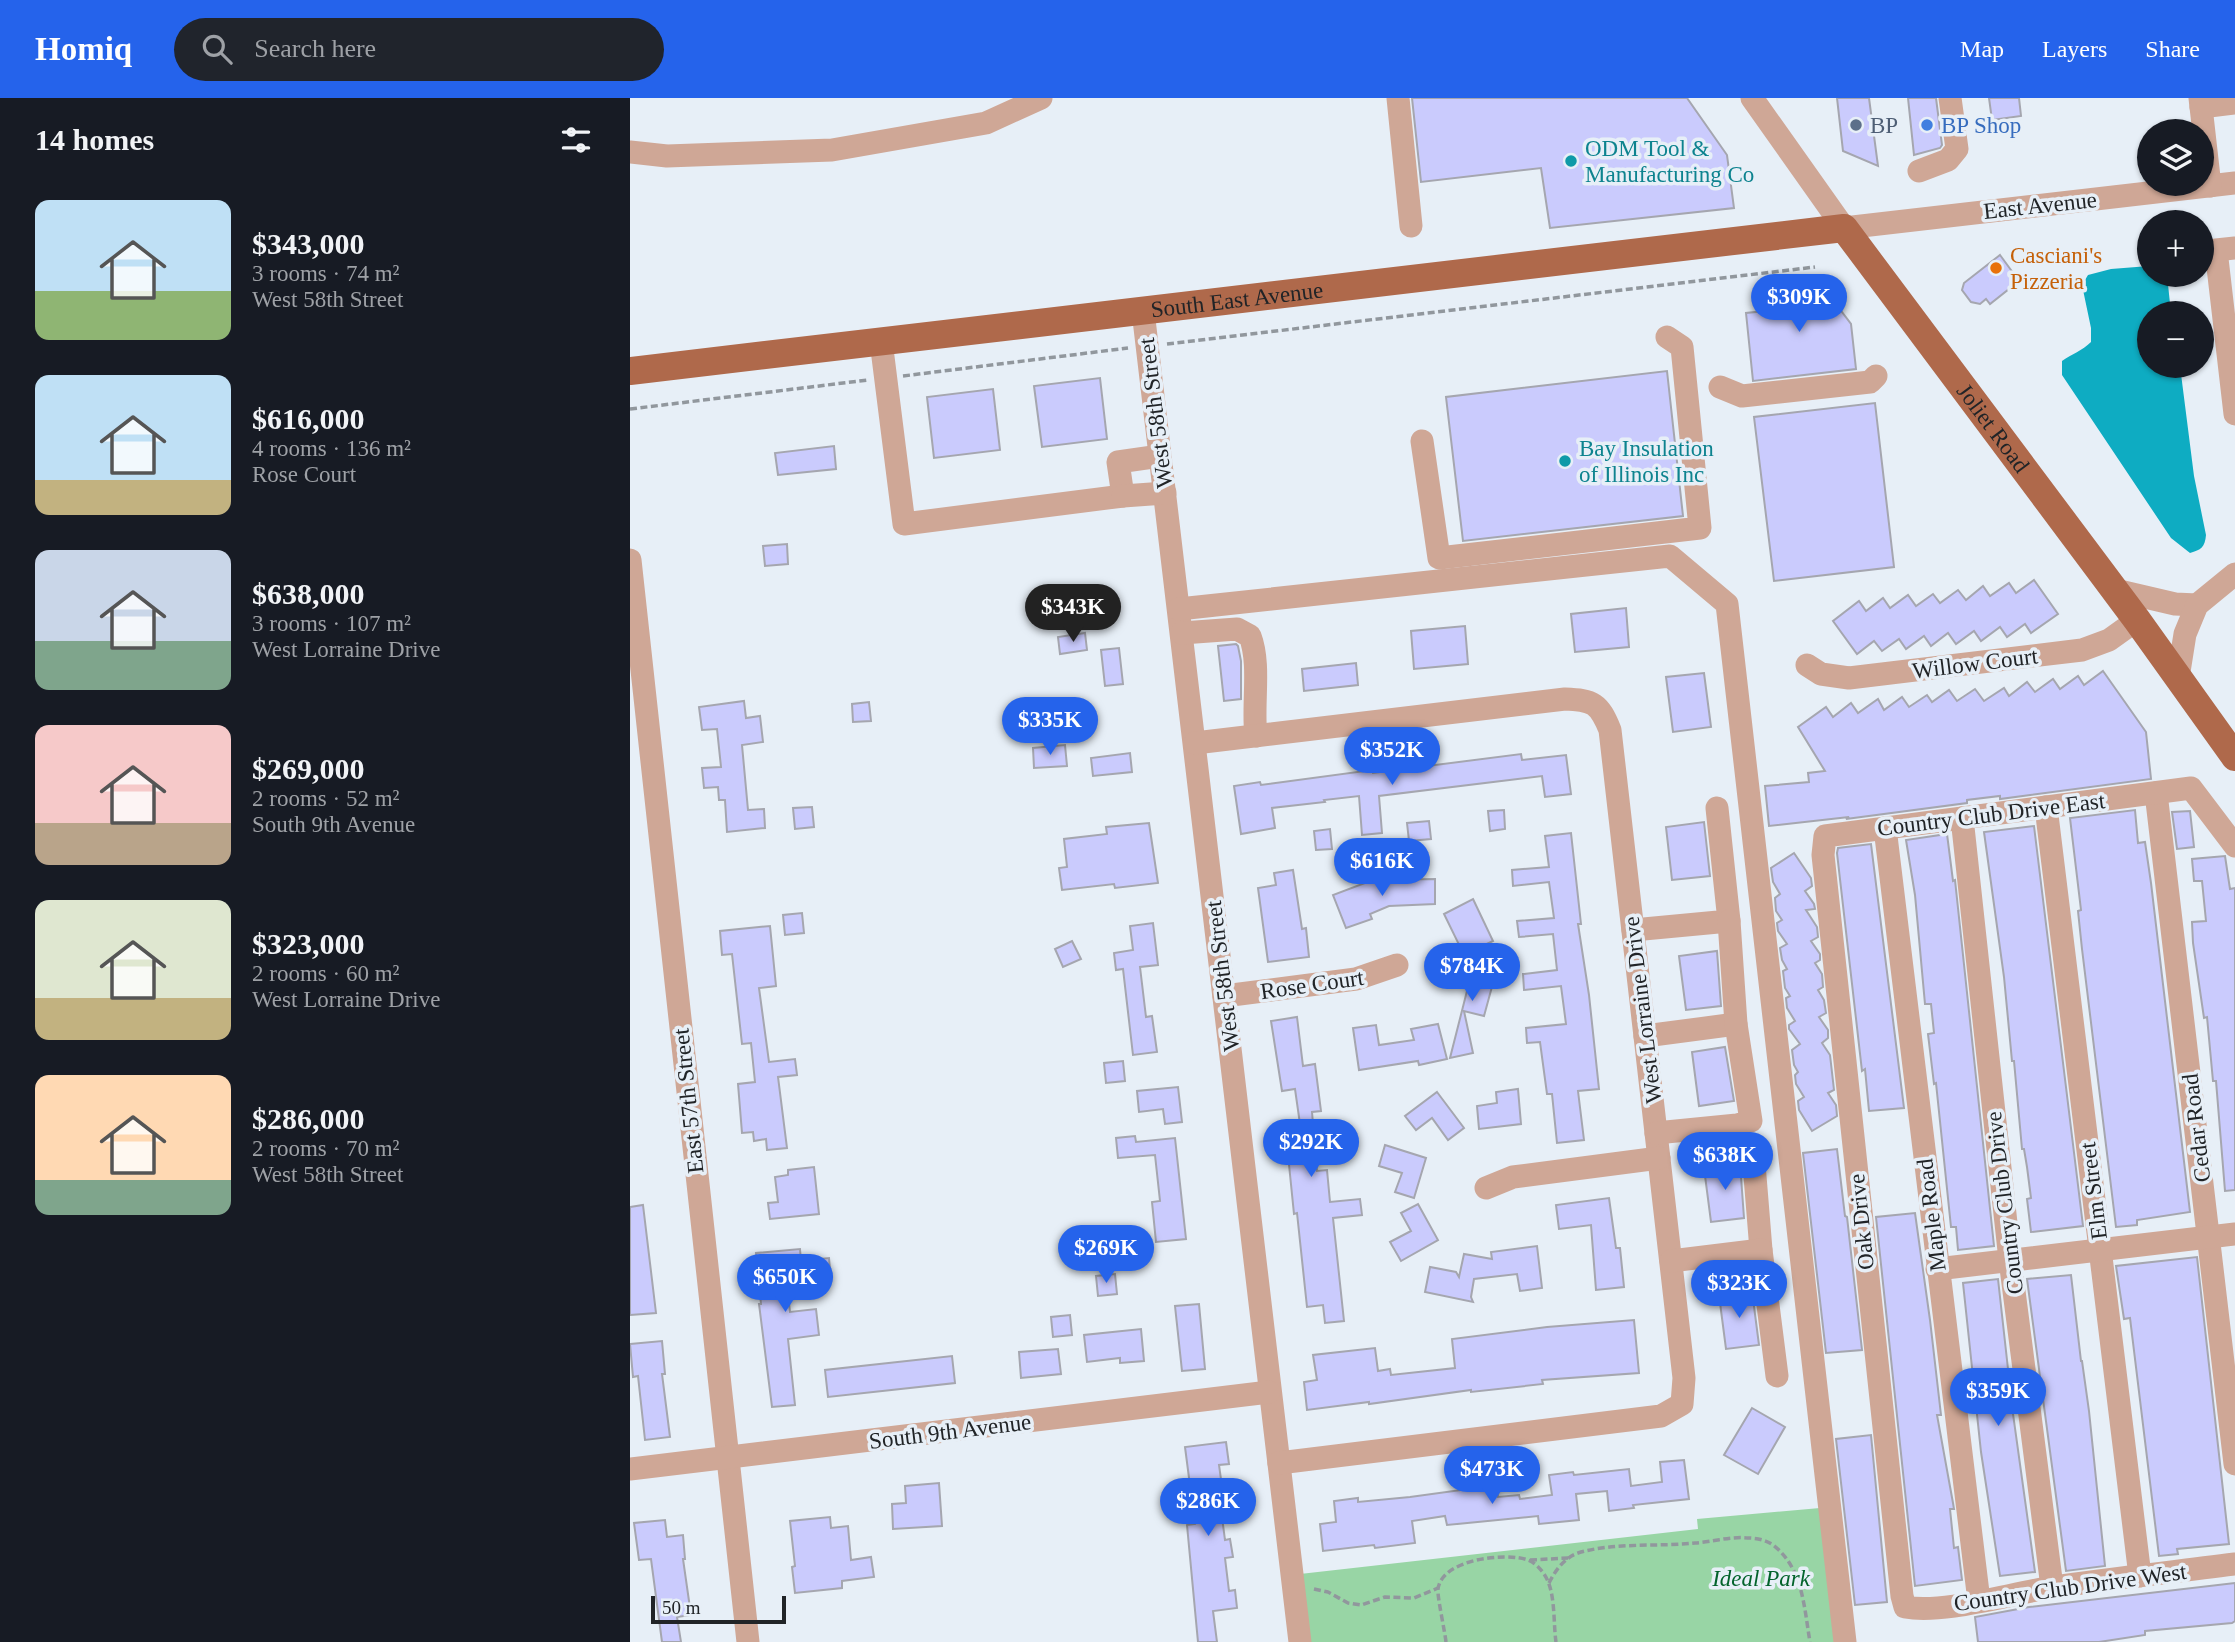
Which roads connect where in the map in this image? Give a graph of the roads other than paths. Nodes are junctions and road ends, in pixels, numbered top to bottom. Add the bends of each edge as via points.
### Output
1 (1041, 98) edge
2 (1398, 98) edge
3 (1752, 98) edge
4 (1951, 98) edge
5 (2200, 102) edge
6 (2235, 103) edge
7 (630, 152) edge
8 (1919, 171) dead end
9 (2235, 183) edge
10 (2214, 186) edge
11 (2137, 194) edge
12 (1411, 226) dead end
13 (1844, 228) junction
14 (2235, 247) edge
15 (1143, 311) junction
16 (1667, 337) dead end
17 (881, 341) junction
18 (630, 371) edge
19 (1876, 376) dead end
20 (1720, 387) dead end
21 (2235, 414) edge
22 (1422, 441) dead end
23 (1160, 456) junction
24 (1165, 494) junction
25 (1123, 496) junction
26 (630, 560) edge
27 (2235, 574) edge
28 (2115, 590) junction
29 (2197, 605) junction
30 (1179, 609) junction
31 (2137, 620) junction
32 (1182, 633) junction
33 (1807, 664) dead end
34 (2178, 678) junction
35 (1256, 736) junction
36 (1195, 743) junction
37 (2235, 757) edge
38 (2156, 793) junction
39 (2046, 807) junction
40 (1717, 808) dead end
41 (1962, 818) junction
42 (1885, 828) junction
43 (1825, 836) joint
44 (2235, 846) edge
45 (1729, 921) junction
46 (1633, 930) junction
47 (1397, 965) dead end
48 (1224, 996) junction
49 (1736, 1024) junction
50 (1645, 1036) junction
51 (1656, 1133) junction
52 (1659, 1158) junction
53 (1754, 1164) dead end
54 (1486, 1188) dead end
55 (2235, 1234) edge
56 (2210, 1237) junction
57 (2100, 1249) junction
58 (1761, 1250) junction
59 (2010, 1260) junction
60 (1671, 1261) junction
61 (1937, 1269) junction
62 (1777, 1376) dead end
63 (1269, 1392) junction
64 (727, 1458) junction
65 (1279, 1463) junction
66 (2235, 1464) edge
67 (630, 1469) edge
68 (2235, 1564) edge
69 (2140, 1576) junction
70 (2052, 1587) junction
71 (1979, 1601) junction
72 (1905, 1607) joint
73 (748, 1642) edge
74 (1300, 1642) edge
75 (1844, 1642) edge

1 - 7 street via 986,123 832,150 667,156
2 - 12 street
3 - 13 street, Joliet Road
4 - 8 street via 1956,149 1948,160
5 - 6 street
9 - 10 street, East Avenue
11 - 13 street, East Avenue
13 - 15 main road, South East Avenue
13 - 28 main road, Joliet Road
14 - 21 street via 2216,250
15 - 17 main road, South East Avenue
15 - 23 street, West 58th Street
16 - 22 street via 1682,347 1700,528 1439,558
17 - 18 main road, South East Avenue
17 - 25 street via 904,524
19 - 20 street via 1870,382 1742,396
23 - 24 street, West 58th Street
23 - 25 street via 1118,462
24 - 25 street
24 - 30 street, West 58th Street
26 - 64 street, East 57th Street
27 - 29 street
28 - 29 street
28 - 31 main road, Joliet Road
29 - 34 street via 2185,634
30 - 32 street, West 58th Street
30 - 75 street via 1670,556 1727,604
31 - 33 street, Willow Court via 2082,650 1849,678 1821,674
31 - 34 main road, Joliet Road
32 - 35 street via 1237,629 1250,636
32 - 36 street, West 58th Street
34 - 37 main road, Joliet Road
35 - 36 street
35 - 46 street, West Lorraine Drive via 1565,699 1595,704 1610,730
36 - 48 street, West 58th Street
38 - 39 street, Country Club Drive East
38 - 44 street, Country Club Drive East via 2191,788
38 - 56 street, Cedar Road
39 - 41 street, Country Club Drive East
39 - 57 street, Elm Street
40 - 45 street
41 - 42 street, Country Club Drive East
41 - 59 street, Country Club Drive
42 - 43 street, Country Club Drive East
42 - 61 street, Maple Road
43 - 72 street, Oak Drive via 1828,909
45 - 46 street
45 - 49 street
46 - 50 street, West Lorraine Drive
47 - 48 street, Rose Court via 1356,979
48 - 63 street, West 58th Street
49 - 50 street
49 - 51 street via 1751,1121
50 - 51 street, West Lorraine Drive
51 - 52 street, West Lorraine Drive
52 - 54 street via 1513,1177
52 - 60 street, West Lorraine Drive
53 - 58 street
55 - 56 street
56 - 57 street
56 - 66 street, Cedar Road
57 - 59 street
57 - 69 street, Elm Street
58 - 60 street
58 - 62 street
59 - 61 street
59 - 70 street, Country Club Drive
60 - 65 street, West Lorraine Drive via 1684,1378 1682,1404 1673,1411
61 - 71 street, Maple Road
63 - 64 street, South 9th Avenue
63 - 65 street, West 58th Street
64 - 67 street, South 9th Avenue
64 - 73 street, East 57th Street
65 - 74 street, West 58th Street
68 - 69 street, Country Club Drive West
69 - 70 street, Country Club Drive West
70 - 71 street, Country Club Drive West
71 - 72 street, Country Club Drive West

